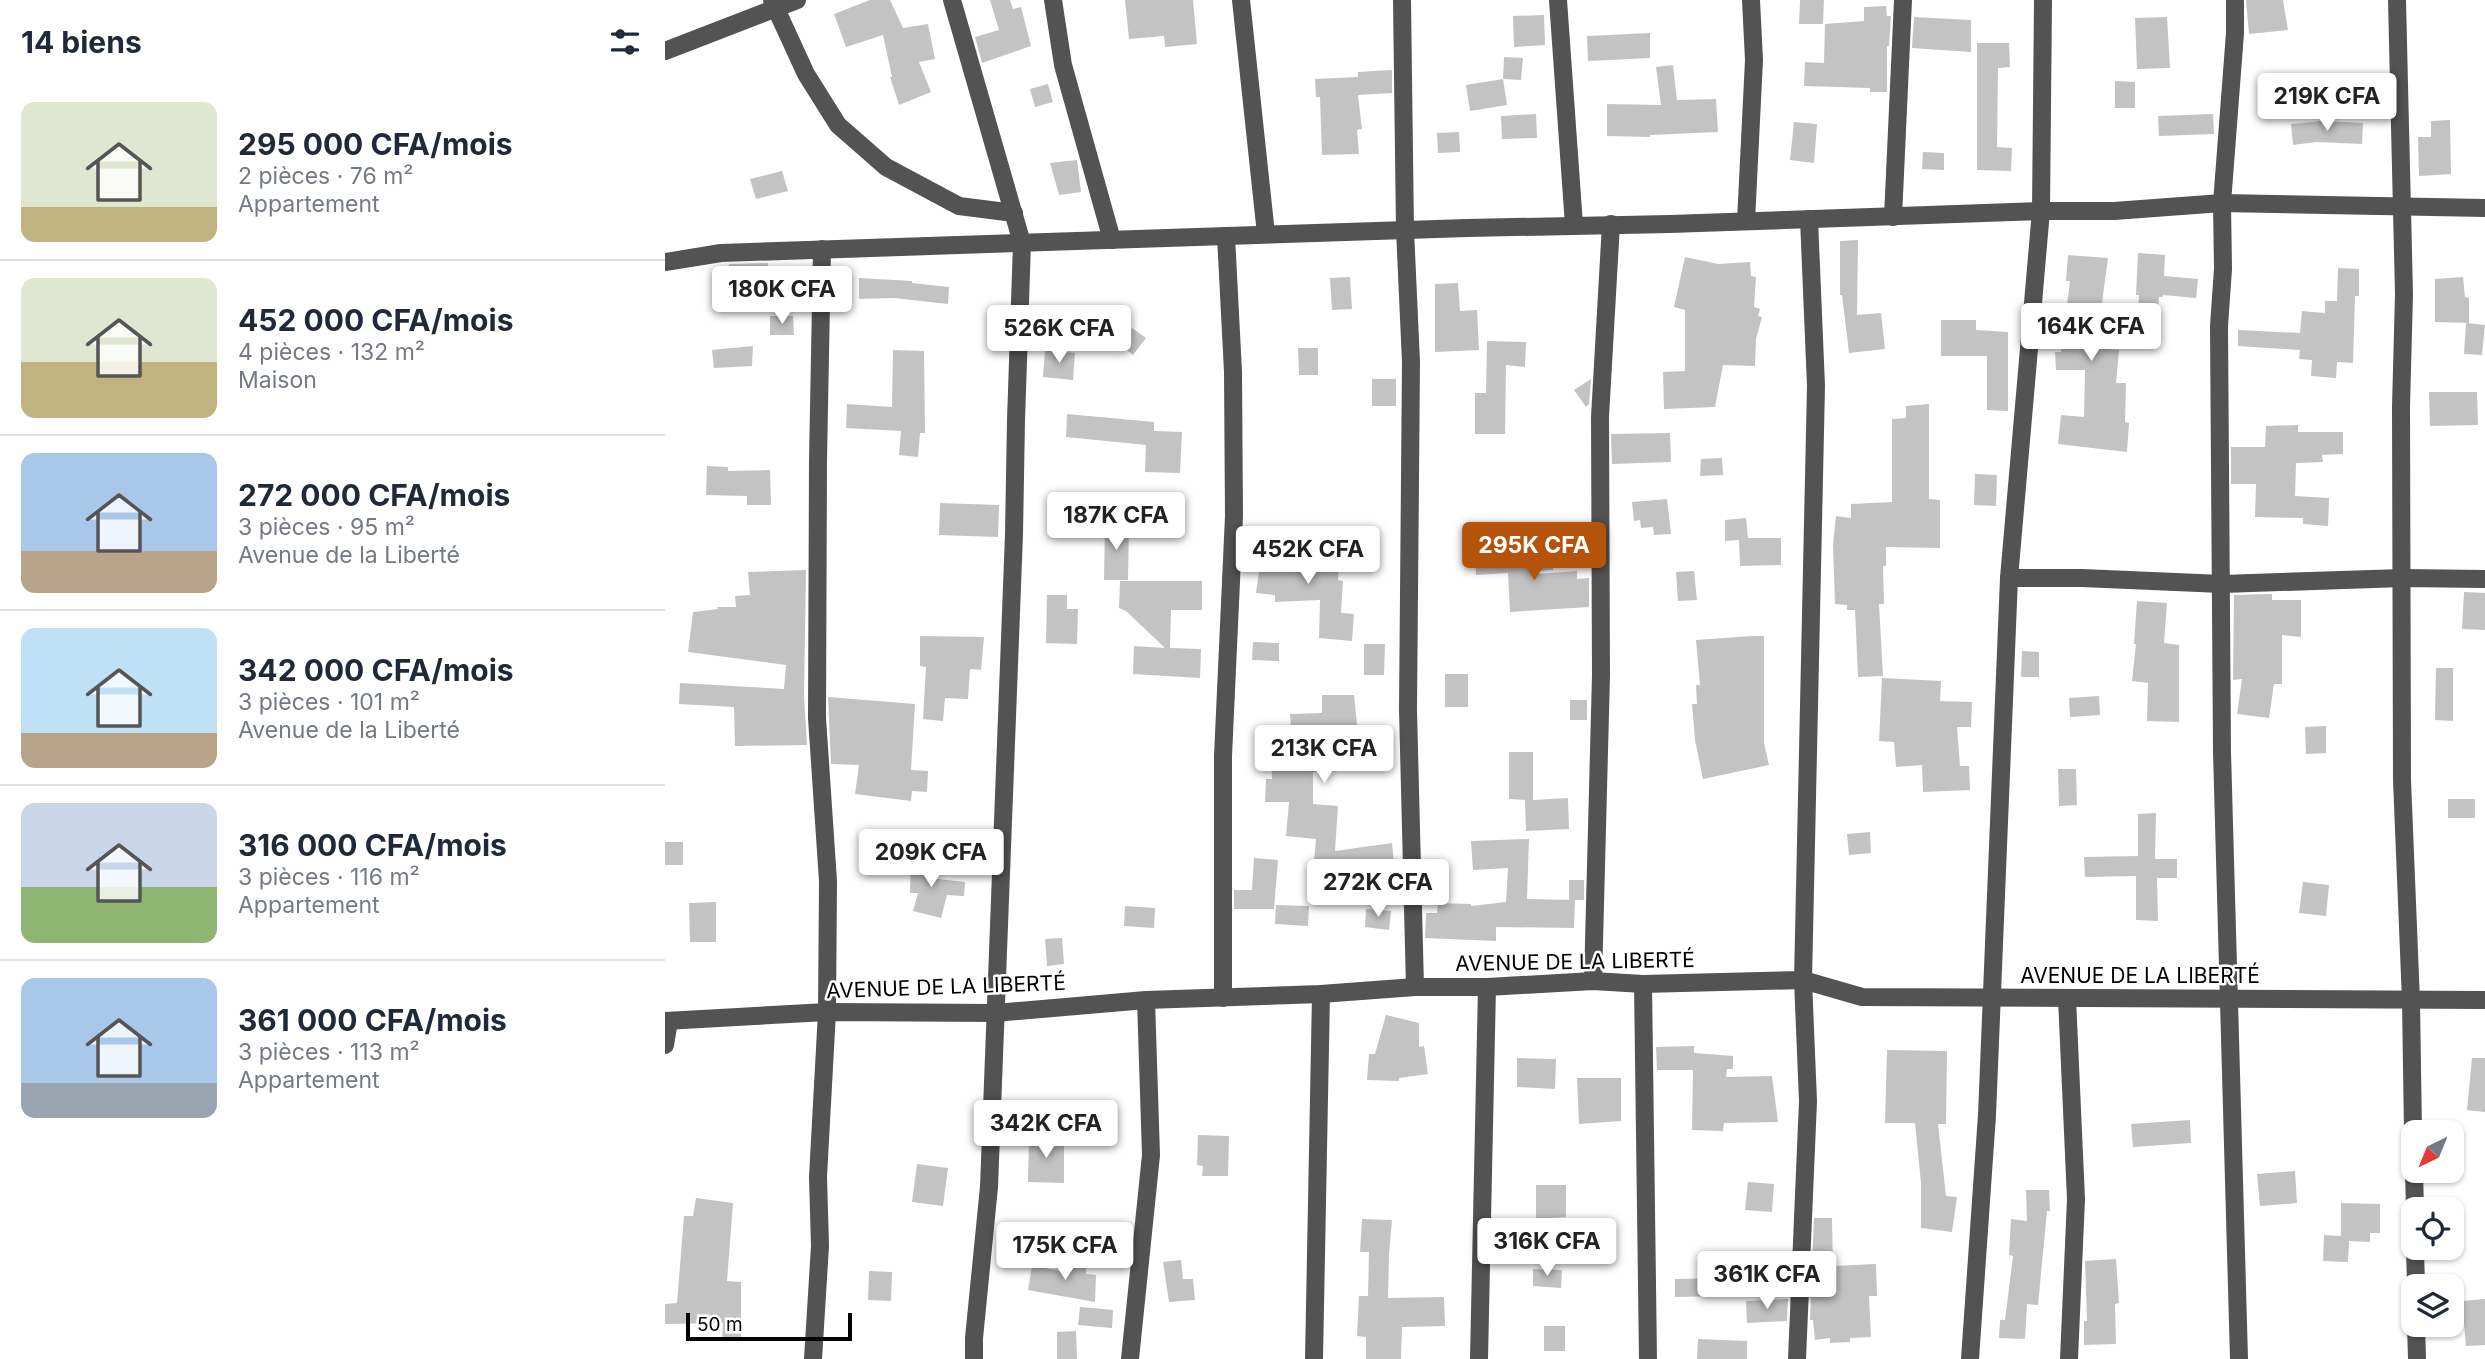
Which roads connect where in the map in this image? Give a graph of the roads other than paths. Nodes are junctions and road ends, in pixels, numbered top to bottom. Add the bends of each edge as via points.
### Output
1 (797, 0) edge
2 (952, 0) edge
3 (1053, 0) edge
4 (1241, 0) edge
5 (1402, 0) edge
6 (1558, 0) edge
7 (1751, 0) edge
8 (1903, 0) edge
9 (2043, 0) edge
10 (2235, 0) edge
11 (2397, 0) edge
12 (773, 4) edge
13 (665, 51) edge
14 (2222, 203) junction
15 (2401, 206) junction
16 (2485, 208) edge
17 (2041, 211) junction
18 (1014, 213) junction
19 (1893, 217) junction
20 (1809, 219) junction
21 (1746, 220) junction
22 (1611, 224) junction
23 (1574, 225) junction
24 (1405, 230) junction
25 (1266, 234) junction
26 (1226, 236) junction
27 (1112, 240) junction
28 (1022, 243) junction
29 (823, 250) junction
30 (665, 261) edge
31 (2008, 578) junction
32 (2403, 578) junction
33 (2485, 579) edge
34 (2222, 584) junction
35 (1803, 980) junction
36 (1593, 981) junction
37 (1643, 985) junction
38 (1487, 986) junction
39 (1415, 987) junction
40 (1321, 994) junction
41 (1223, 998) junction
42 (1992, 998) junction
43 (2067, 998) junction
44 (1146, 1000) junction
45 (2228, 1000) junction
46 (2485, 1000) edge
47 (2411, 1001) junction
48 (827, 1012) junction
49 (995, 1013) junction
50 (667, 1021) edge
51 (665, 1045) edge
52 (2413, 1120) edge
53 (2416, 1337) edge
54 (813, 1359) edge
55 (974, 1359) edge
56 (1130, 1359) edge
57 (1314, 1359) edge
58 (1479, 1359) edge
59 (1647, 1359) edge
60 (1797, 1359) edge
61 (1970, 1359) edge
62 (2069, 1359) edge
63 (2239, 1359) edge
64 (2417, 1359) edge

1 - 12 street
2 - 18 street
3 - 27 street via 1063,65
4 - 25 street
5 - 24 street
6 - 23 street
7 - 21 street via 1754,60
8 - 19 street
9 - 17 street
10 - 14 street
11 - 15 street
12 - 13 street
12 - 18 street via 806,74 838,125 886,167 959,206
14 - 15 street
14 - 17 street
14 - 34 street
15 - 16 street
15 - 32 street
17 - 19 street
17 - 31 street
18 - 28 street
19 - 20 street
20 - 21 street
20 - 35 street via 1816,386
21 - 22 street
22 - 23 street
22 - 36 street via 1599,417 1601,675
23 - 24 street
24 - 25 street
24 - 39 street via 1411,362 1408,710
25 - 26 street
26 - 27 street
26 - 41 street via 1234,516 1223,756
27 - 28 street
28 - 29 street
28 - 49 street
29 - 30 street via 721,253
29 - 48 street via 817,718 828,881
31 - 34 street
31 - 42 street
32 - 33 street
32 - 34 street
32 - 47 street via 2402,780
34 - 45 street
35 - 37 street, AVENUE DE LA LIBERTÉ
35 - 42 street, AVENUE DE LA LIBERTÉ via 1862,997
35 - 60 street via 1808,1101
36 - 37 street, AVENUE DE LA LIBERTÉ
36 - 38 street, AVENUE DE LA LIBERTÉ
37 - 59 street
38 - 39 street, AVENUE DE LA LIBERTÉ
38 - 58 street
39 - 40 street, AVENUE DE LA LIBERTÉ
40 - 41 street, AVENUE DE LA LIBERTÉ
40 - 57 street
41 - 44 street, AVENUE DE LA LIBERTÉ
42 - 43 street, AVENUE DE LA LIBERTÉ
42 - 61 street
43 - 45 street, AVENUE DE LA LIBERTÉ
43 - 62 street via 2076,1199
44 - 49 street, AVENUE DE LA LIBERTÉ
44 - 56 street via 1151,1154
45 - 47 street, AVENUE DE LA LIBERTÉ
45 - 63 street
46 - 47 street, AVENUE DE LA LIBERTÉ
47 - 52 street
48 - 49 street, AVENUE DE LA LIBERTÉ
48 - 50 street, AVENUE DE LA LIBERTÉ
48 - 54 street
49 - 55 street via 989,1187
50 - 51 street
53 - 64 street

